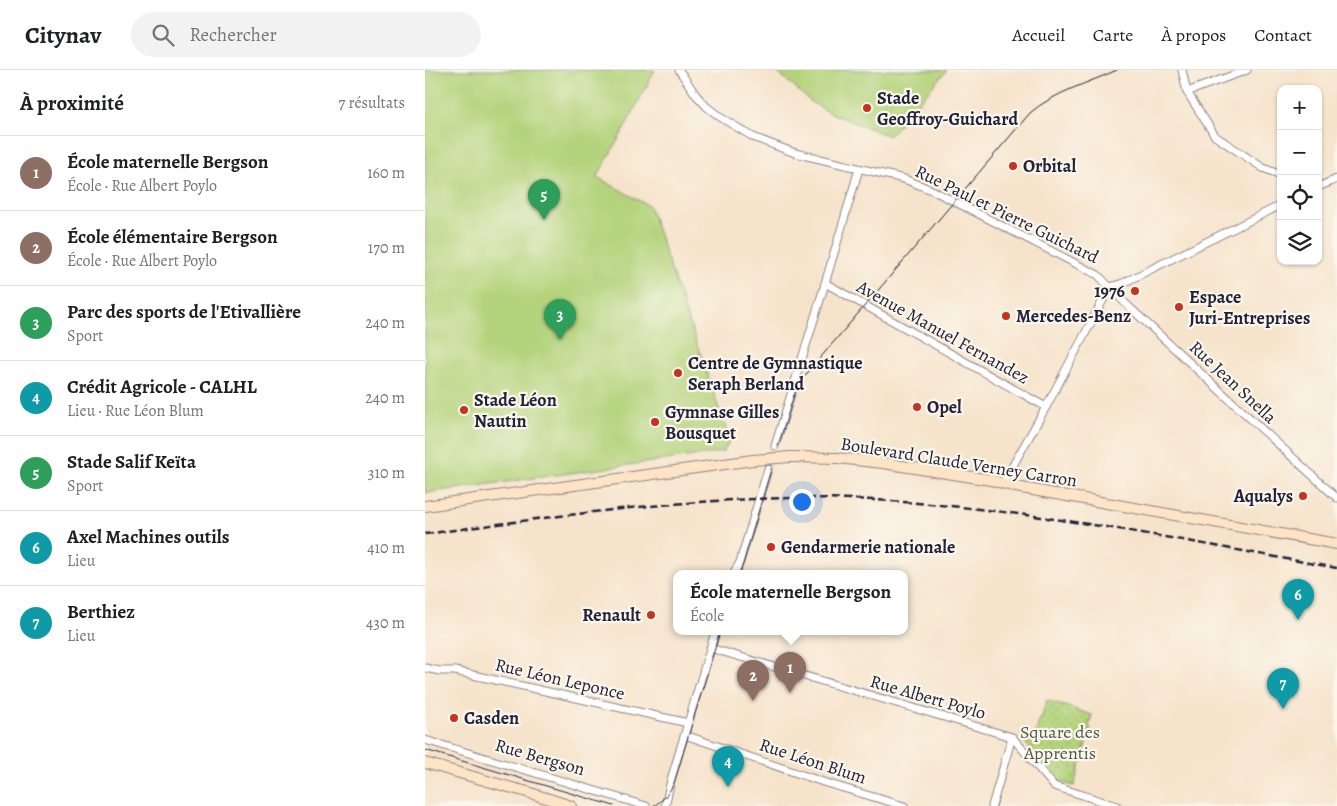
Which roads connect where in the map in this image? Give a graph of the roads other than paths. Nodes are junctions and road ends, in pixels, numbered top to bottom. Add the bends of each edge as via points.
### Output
1 (679, 70) edge
2 (1182, 70) edge
3 (1247, 70) edge
4 (1187, 92) junction
5 (859, 169) junction
6 (1277, 173) edge
7 (1337, 179) edge
8 (1322, 185) edge
9 (1277, 207) edge
10 (825, 283) junction
11 (1110, 288) junction
12 (1046, 407) junction
13 (775, 446) tunnel mouth
14 (768, 469) tunnel mouth
15 (1003, 483) junction
16 (1337, 498) edge
17 (425, 506) edge
18 (1337, 544) edge
19 (736, 570) edge
20 (714, 635) edge
21 (710, 648) junction
22 (425, 668) edge
23 (688, 723) junction
24 (685, 735) junction
25 (1013, 737) junction
26 (425, 740) edge
27 (425, 763) edge
28 (571, 806) edge
29 (646, 806) edge
30 (665, 806) edge
31 (904, 806) edge
32 (992, 806) edge
33 (1117, 806) edge

1 - 5 street, Rue Paul et Pierre Guichard via 707,107 753,137 795,153
2 - 4 street
3 - 4 street
4 - 6 street via 1215,136 1263,168
5 - 10 street
5 - 11 street, Rue Paul et Pierre Guichard via 904,179 932,190 1098,275
7 - 8 street
9 - 11 street
10 - 12 street, Avenue Manuel Fernandez
10 - 13 street
11 - 12 street
11 - 16 street, Rue Jean Snella
12 - 15 street
14 - 19 street via 741,562
15 - 17 main road, Boulevard Claude Verney Carron, bridge via 883,463 790,457
15 - 18 main road, Boulevard Claude Verney Carron
20 - 21 street
21 - 23 street
21 - 25 street, Rue Albert Poylo
22 - 23 street, Rue Léon Leponce via 455,671
23 - 24 street
24 - 30 street
24 - 31 street, Rue Léon Blum
25 - 32 street
25 - 33 street via 1054,786
26 - 29 street, Rue Bergson
27 - 28 main road, Rue Bergson

